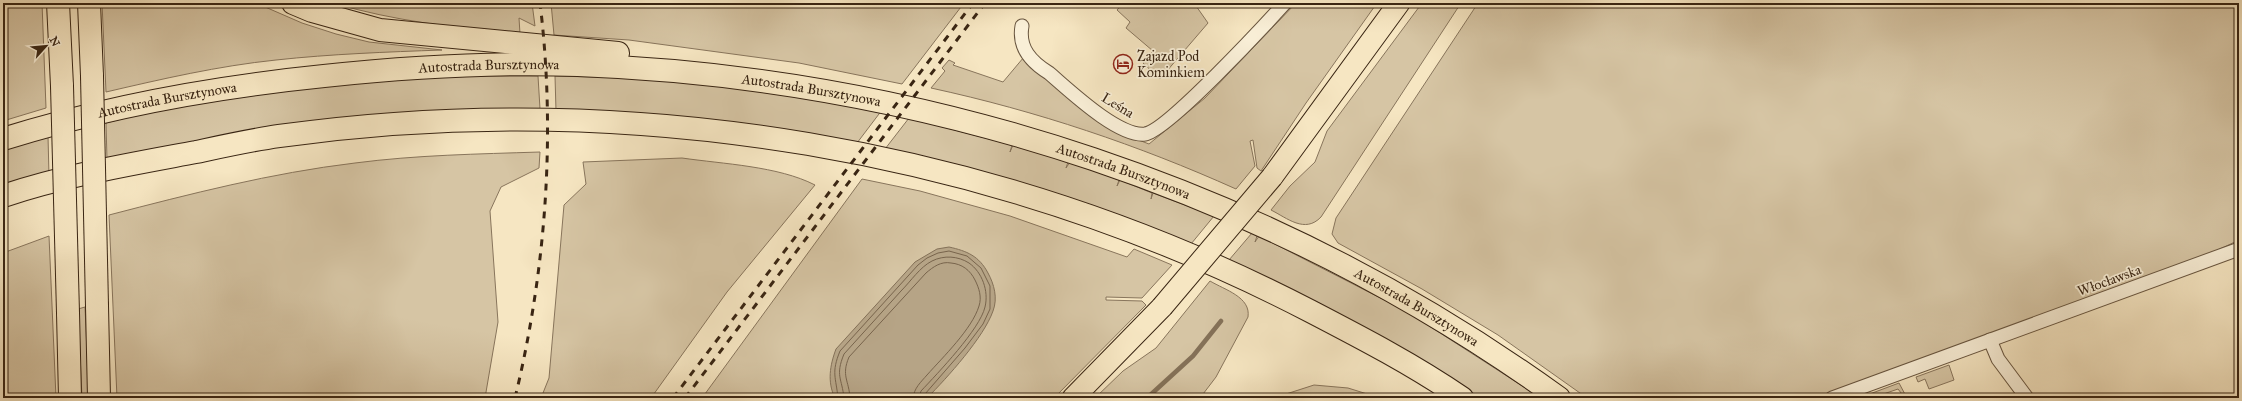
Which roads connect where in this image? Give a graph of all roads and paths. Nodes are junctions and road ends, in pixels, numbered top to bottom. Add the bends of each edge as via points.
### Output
1 (58, 3) edge
2 (89, 3) edge
3 (293, 3) edge
4 (1285, 3) edge
5 (1400, 3) edge
6 (1022, 26) dead end
7 (708, 75) junction
8 (3, 139) edge
9 (3, 196) edge
10 (2239, 249) edge
11 (1990, 340) junction
12 (70, 398) edge
13 (99, 398) edge
14 (1073, 398) edge
15 (1462, 398) edge
16 (1559, 398) edge
17 (1832, 398) edge
18 (2027, 398) edge

1 - 12 highway, bridge
2 - 13 highway, bridge
3 - 7 highway via 312,11 380,30 645,56
4 - 6 street, Leśna via 1183,106 1157,129 1144,134 1123,129 1106,120 1049,73 1038,67 1030,58 1020,38
5 - 14 main road, bridge via 1272,177 1162,307
7 - 8 highway, Autostrada Bursztynowa via 642,68 575,65 476,65 371,71 263,82 154,100
7 - 16 highway, Autostrada Bursztynowa via 851,95 923,110 1022,136 1160,182 1278,233 1386,288 1458,329
9 - 15 highway via 35,186 170,156 278,136 375,126 535,119 719,130 899,160 1062,205 1164,244 1272,291 1365,339
10 - 11 street, Włocławska
11 - 17 street, Włocławska
11 - 18 street via 1998,359

